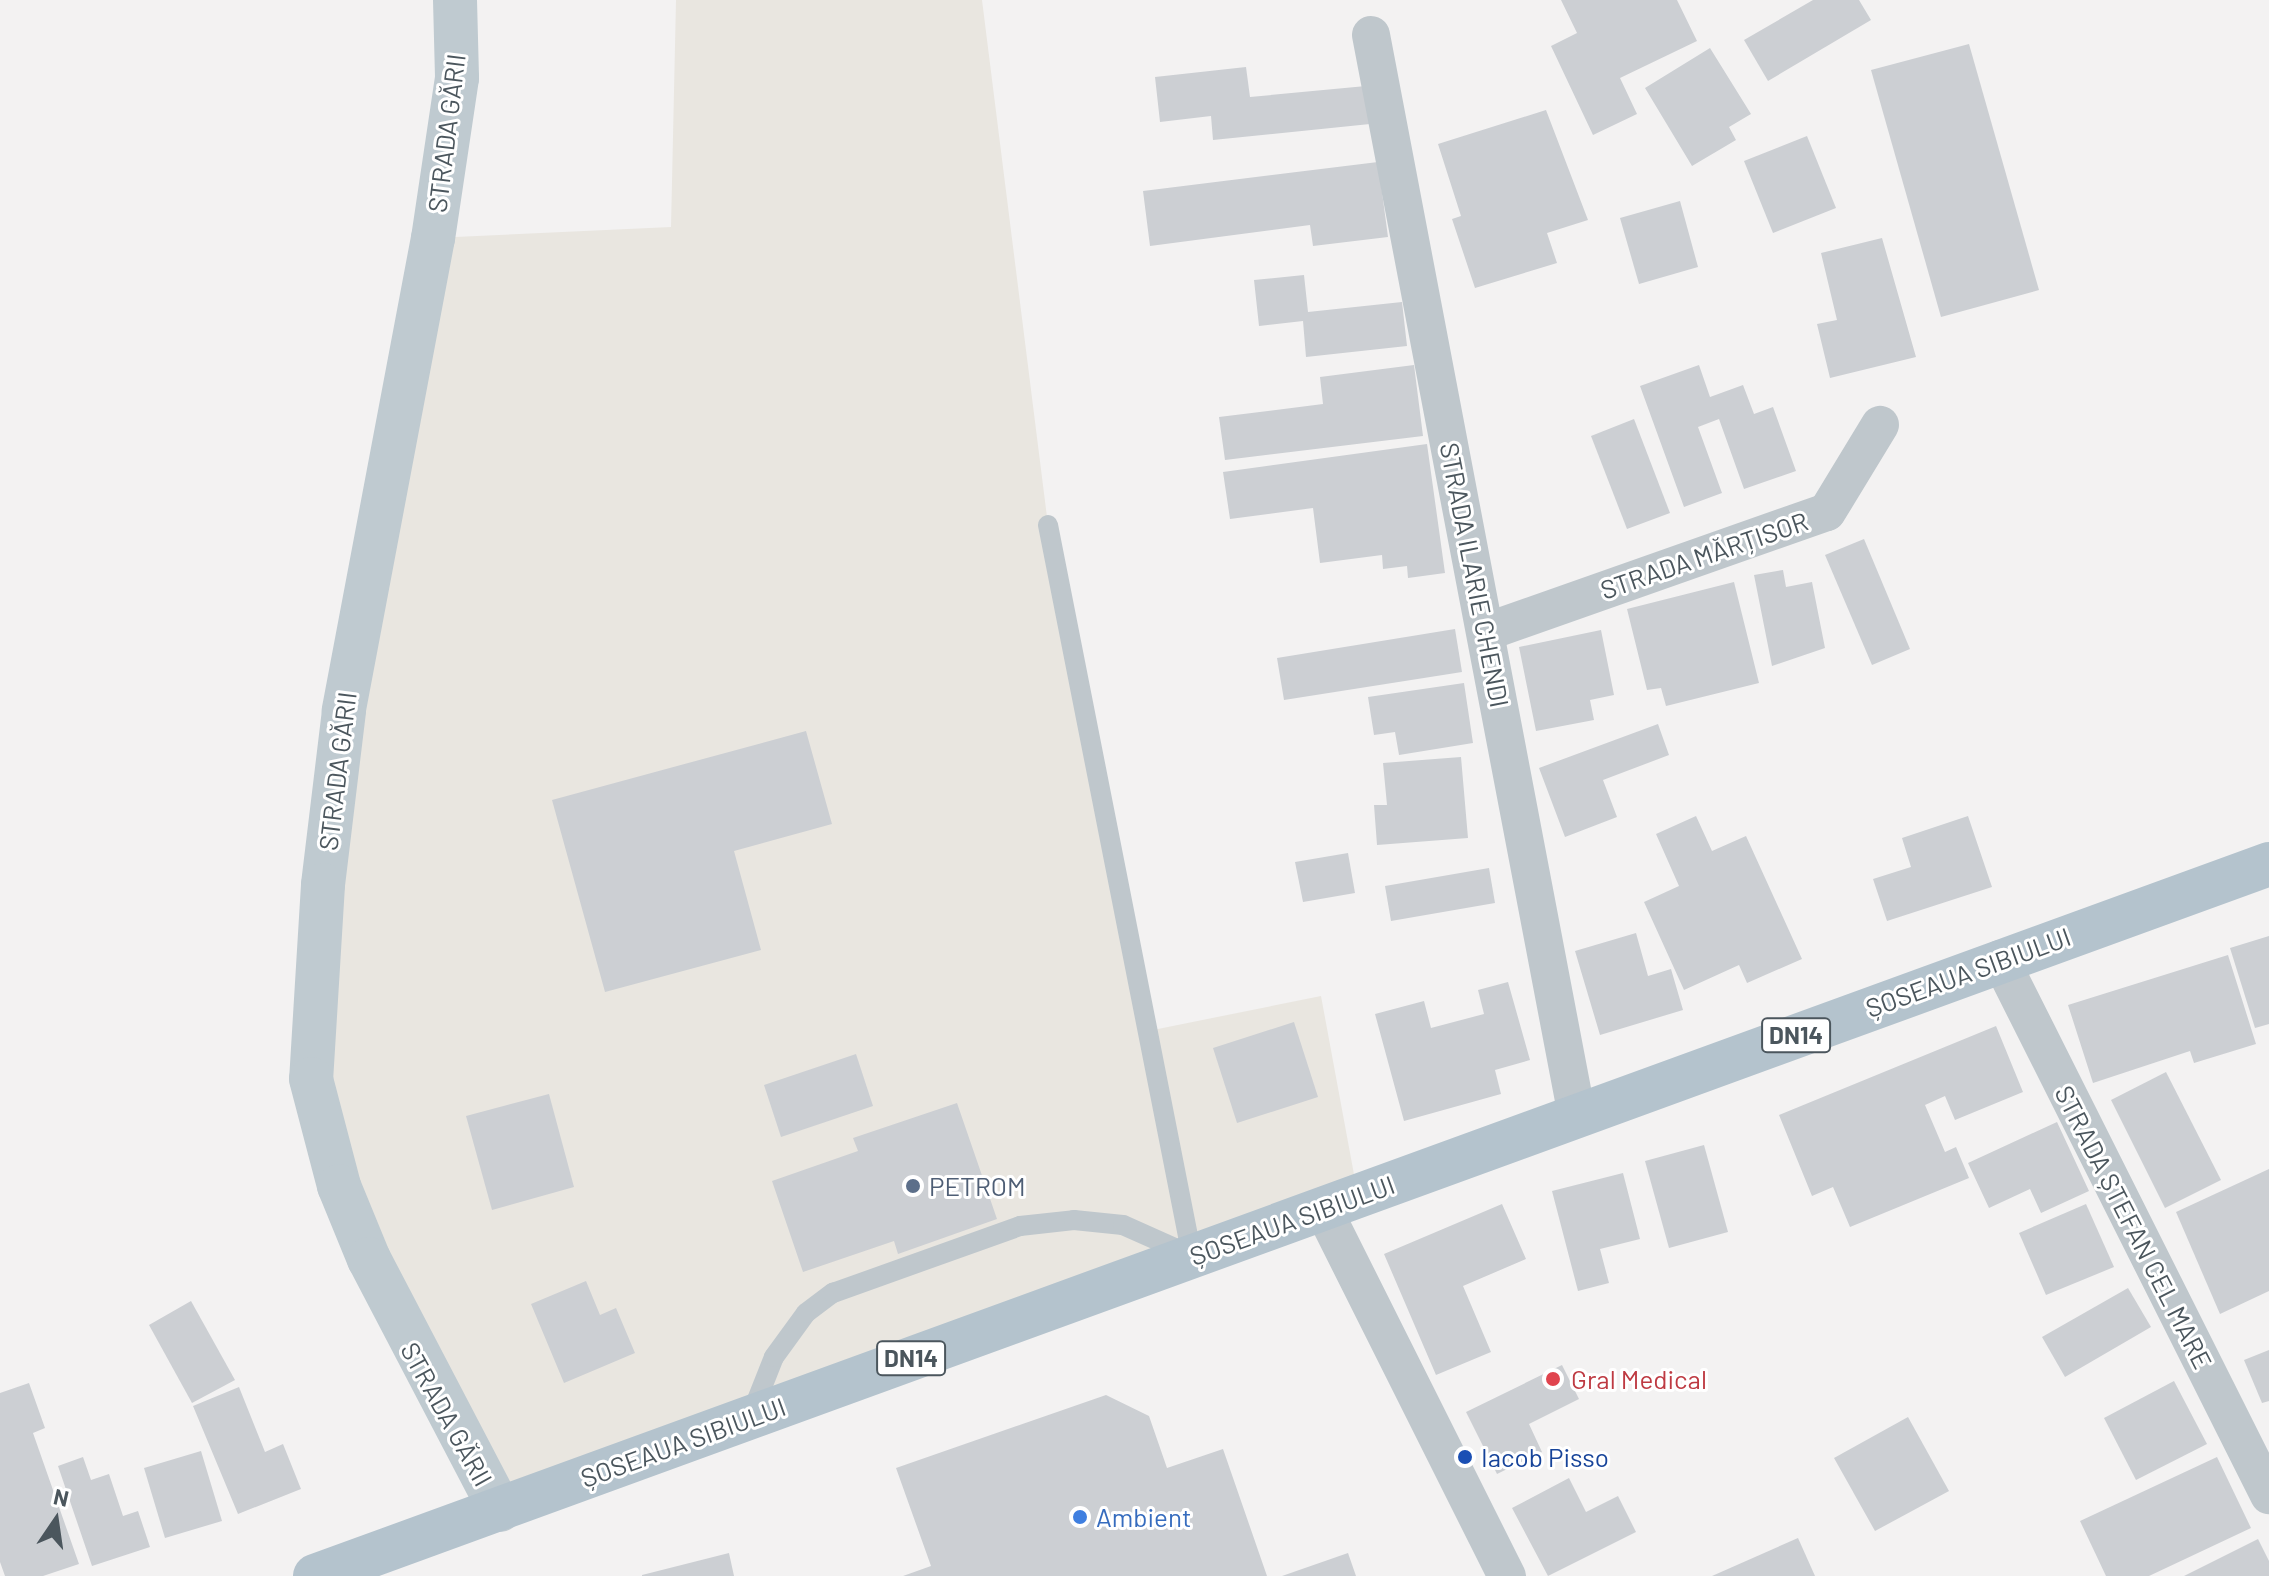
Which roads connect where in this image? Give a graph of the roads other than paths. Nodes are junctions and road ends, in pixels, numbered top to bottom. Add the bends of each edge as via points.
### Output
1 (455, 0) edge
2 (1371, 35) dead end
3 (1880, 425) dead end
4 (1048, 525) dead end
5 (1486, 632) junction
6 (2269, 864) edge
7 (2000, 959) junction
8 (1577, 1116) junction
9 (1323, 1209) junction
10 (1192, 1256) junction
11 (750, 1416) junction
12 (2269, 1495) edge
13 (500, 1510) junction
14 (366, 1568) edge
15 (1496, 1573) edge
16 (315, 1576) edge

1 - 13 main road, STRADA GĂRII via 457,78 431,253 344,711 323,885 311,1079 339,1186 369,1259
2 - 5 street, STRADA ILARIE CHENDI
3 - 5 street, STRADA MĂRȚISOR via 1827,512
4 - 10 lane
5 - 8 street, STRADA ILARIE CHENDI
6 - 7 main road, ȘOSEAUA SIBIULUI / DN14
7 - 8 main road, ȘOSEAUA SIBIULUI / DN14
7 - 12 street, STRADA ȘTEFAN CEL MARE
8 - 9 main road, ȘOSEAUA SIBIULUI / DN14
9 - 10 main road, ȘOSEAUA SIBIULUI / DN14
9 - 15 street
10 - 11 main road, ȘOSEAUA SIBIULUI / DN14
10 - 11 lane via 1123,1225 1020,1226 833,1293 806,1313 774,1357
11 - 13 main road, ȘOSEAUA SIBIULUI / DN14
13 - 14 main road, ȘOSEAUA SIBIULUI / DN14
14 - 16 main road, ȘOSEAUA SIBIULUI / DN14

